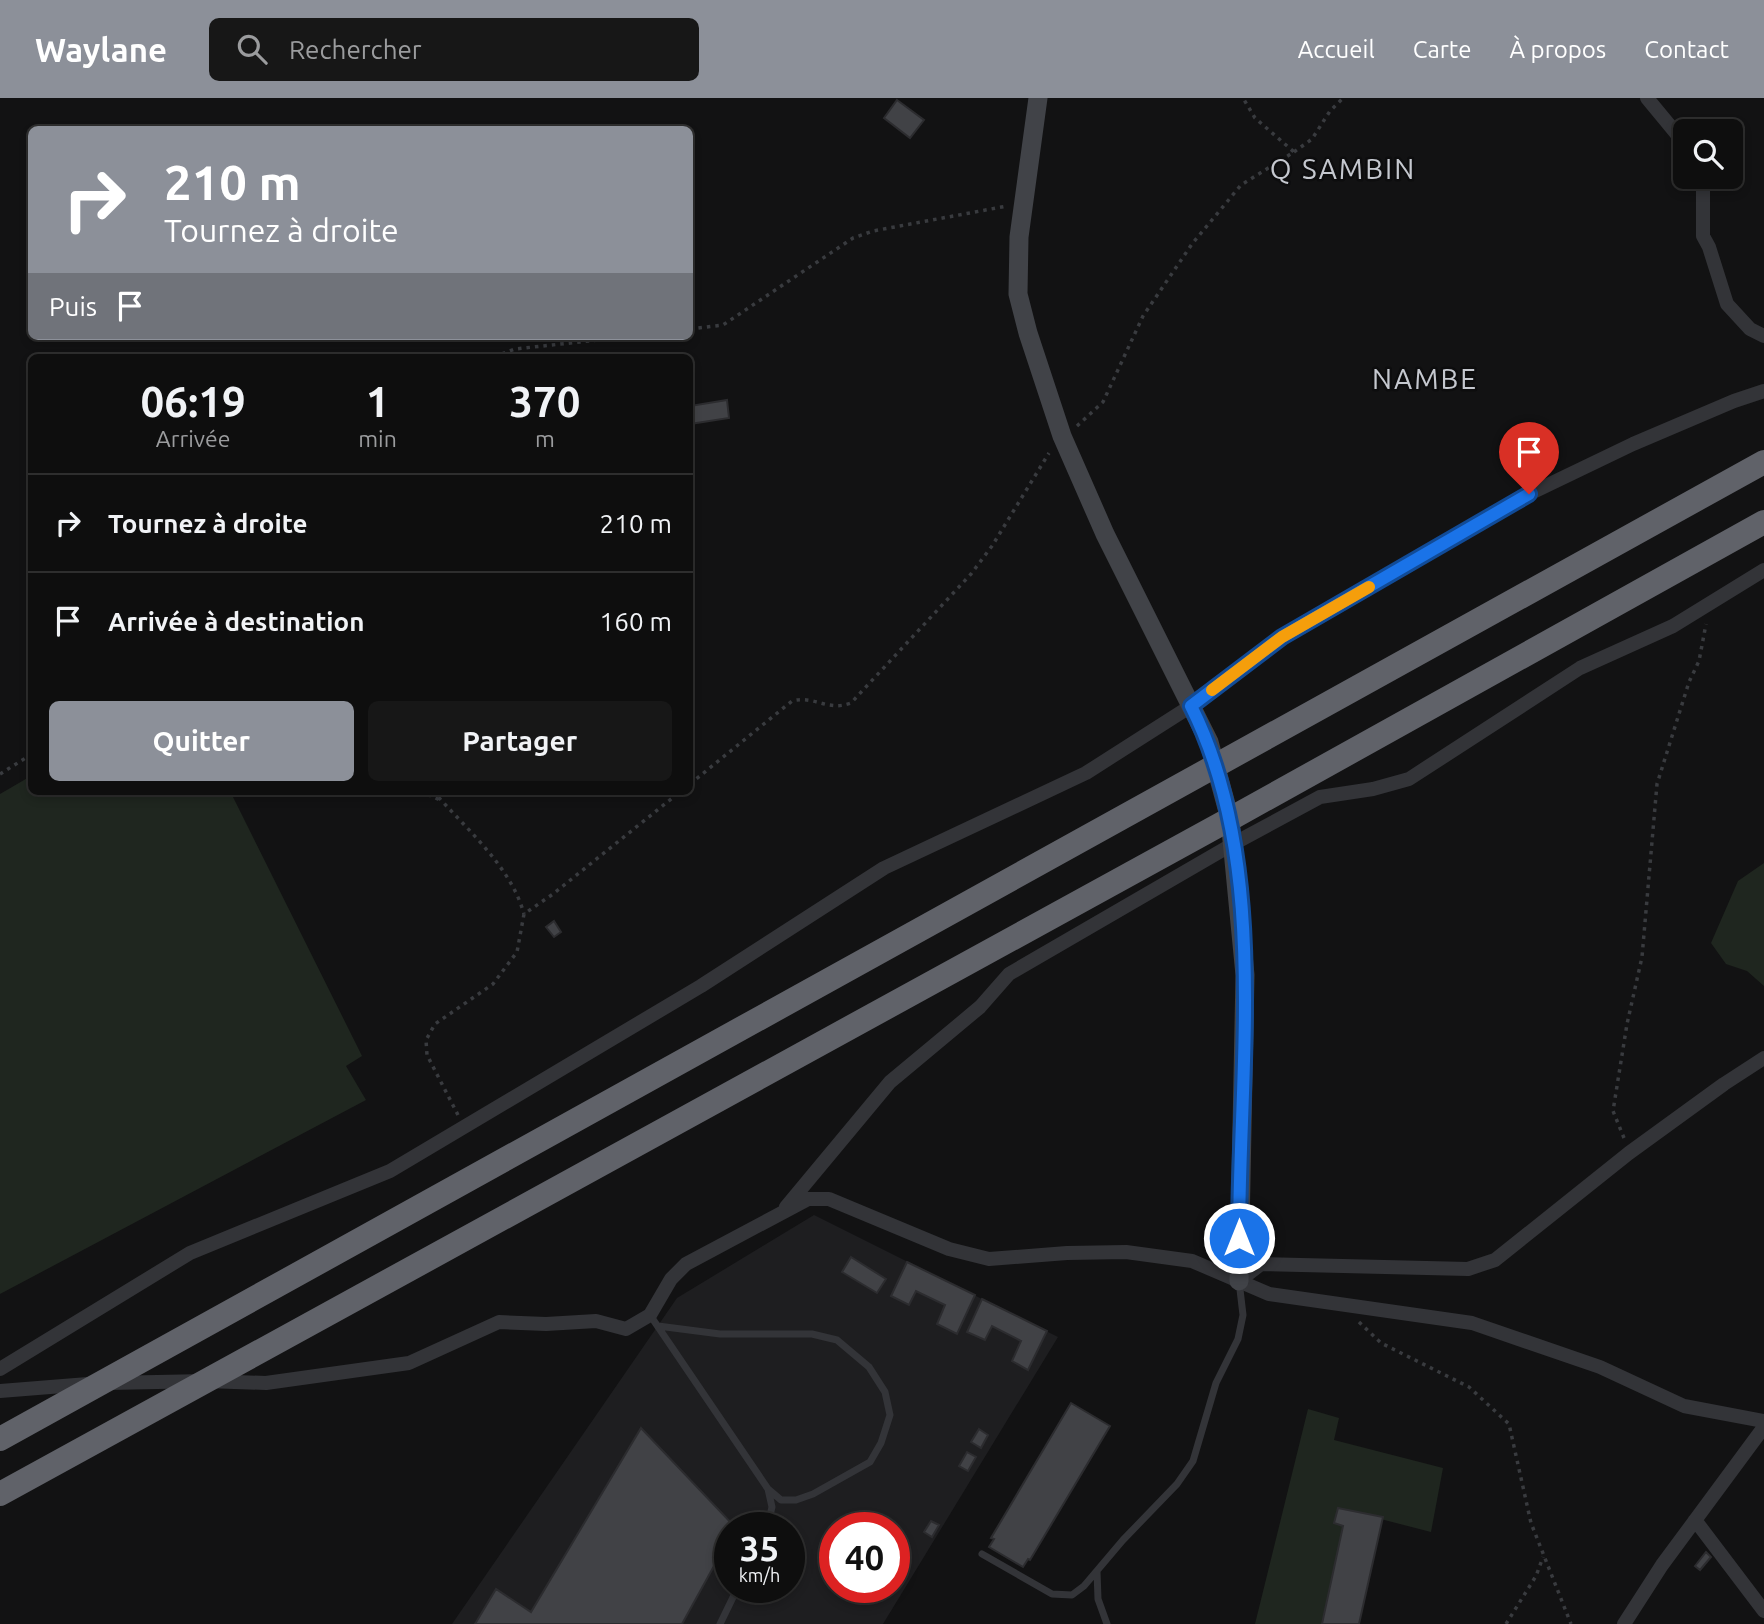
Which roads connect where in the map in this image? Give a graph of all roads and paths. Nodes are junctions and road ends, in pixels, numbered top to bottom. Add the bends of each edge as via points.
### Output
1 (1038, 98) edge
2 (1242, 98) edge
3 (1343, 98) edge
4 (1647, 98) edge
5 (1673, 129) edge
6 (1294, 152) junction
7 (1703, 189) edge
8 (1023, 203) junction
9 (693, 329) edge
10 (1764, 336) edge
11 (598, 340) edge
12 (502, 354) edge
13 (1764, 391) edge
14 (1062, 436) junction
15 (1764, 463) edge
16 (1764, 522) edge
17 (1764, 570) edge
18 (1723, 595) junction
19 (1191, 706) junction
20 (28, 756) edge
21 (1216, 764) junction
22 (0, 774) edge
23 (693, 782) edge
24 (429, 795) edge
25 (437, 795) edge
26 (676, 795) edge
27 (442, 801) junction
28 (1231, 832) junction
29 (524, 914) junction
30 (1764, 1058) edge
31 (464, 1127) junction
32 (1629, 1153) junction
33 (781, 1213) junction
34 (1239, 1281) junction
35 (1341, 1305) junction
36 (654, 1321) junction
37 (0, 1369) edge
38 (206, 1381) junction
39 (100, 1383) junction
40 (0, 1391) edge
41 (1764, 1421) edge
42 (1764, 1427) edge
43 (0, 1439) edge
44 (768, 1489) junction
45 (0, 1494) edge
46 (771, 1512) edge
47 (1695, 1520) junction
48 (982, 1554) dead end
49 (1544, 1555) junction
50 (1097, 1570) junction
51 (730, 1603) edge
52 (1764, 1611) edge
53 (720, 1624) edge
54 (1107, 1624) edge
55 (1506, 1624) edge
56 (1571, 1624) edge
57 (1624, 1624) edge

1 - 8 street
2 - 6 path via 1255,118
3 - 6 path via 1312,139
4 - 5 street
6 - 14 path via 1241,185 1192,244 1143,316 1103,402
7 - 10 street via 1703,236 1727,304 1750,329
8 - 9 path via 853,238 723,324
8 - 14 street via 1018,294
11 - 12 path
13 - 19 street via 1633,444 1529,494 1282,637
14 - 19 street
14 - 23 path via 971,574 851,704 837,708 803,698 792,701
15 - 21 highway
16 - 28 highway
17 - 18 street
18 - 28 street via 1673,626 1580,668 1409,779 1320,797
18 - 32 path via 1705,625 1699,661 1657,784 1643,957 1613,1111
19 - 21 street
19 - 31 street via 1086,773 884,869 701,986
20 - 22 path
21 - 28 street
21 - 39 highway
24 - 27 path
25 - 27 path
26 - 29 path
27 - 29 path via 499,865 518,893
28 - 33 street via 1009,974 980,1007 890,1082
28 - 34 street via 1245,975
28 - 38 highway
29 - 31 path via 517,952 493,984 435,1024 426,1040 427,1055
30 - 32 street
31 - 37 street via 390,1171 190,1253
32 - 34 street via 1495,1260 1468,1269 1261,1264
33 - 34 street via 808,1199 829,1199 949,1249 989,1259 1126,1252 1192,1261
33 - 36 street via 686,1264 671,1279
34 - 35 street via 1269,1294
34 - 50 lane via 1243,1315 1238,1339 1216,1383 1194,1461
35 - 41 street via 1472,1324 1600,1367 1684,1406
35 - 49 path via 1381,1343 1469,1387 1509,1424 1531,1523
36 - 38 street via 626,1329 596,1321 499,1322 409,1363 266,1382
36 - 44 lane
36 - 44 lane via 720,1334 812,1334 837,1340 885,1392 890,1415 870,1462 796,1500 781,1500
38 - 39 street
38 - 45 highway
39 - 40 street
39 - 43 highway
42 - 47 street
44 - 46 lane
47 - 52 street
47 - 57 street
48 - 50 lane via 1052,1594 1072,1595
49 - 55 path
49 - 56 path
50 - 54 lane via 1098,1600
51 - 53 lane

